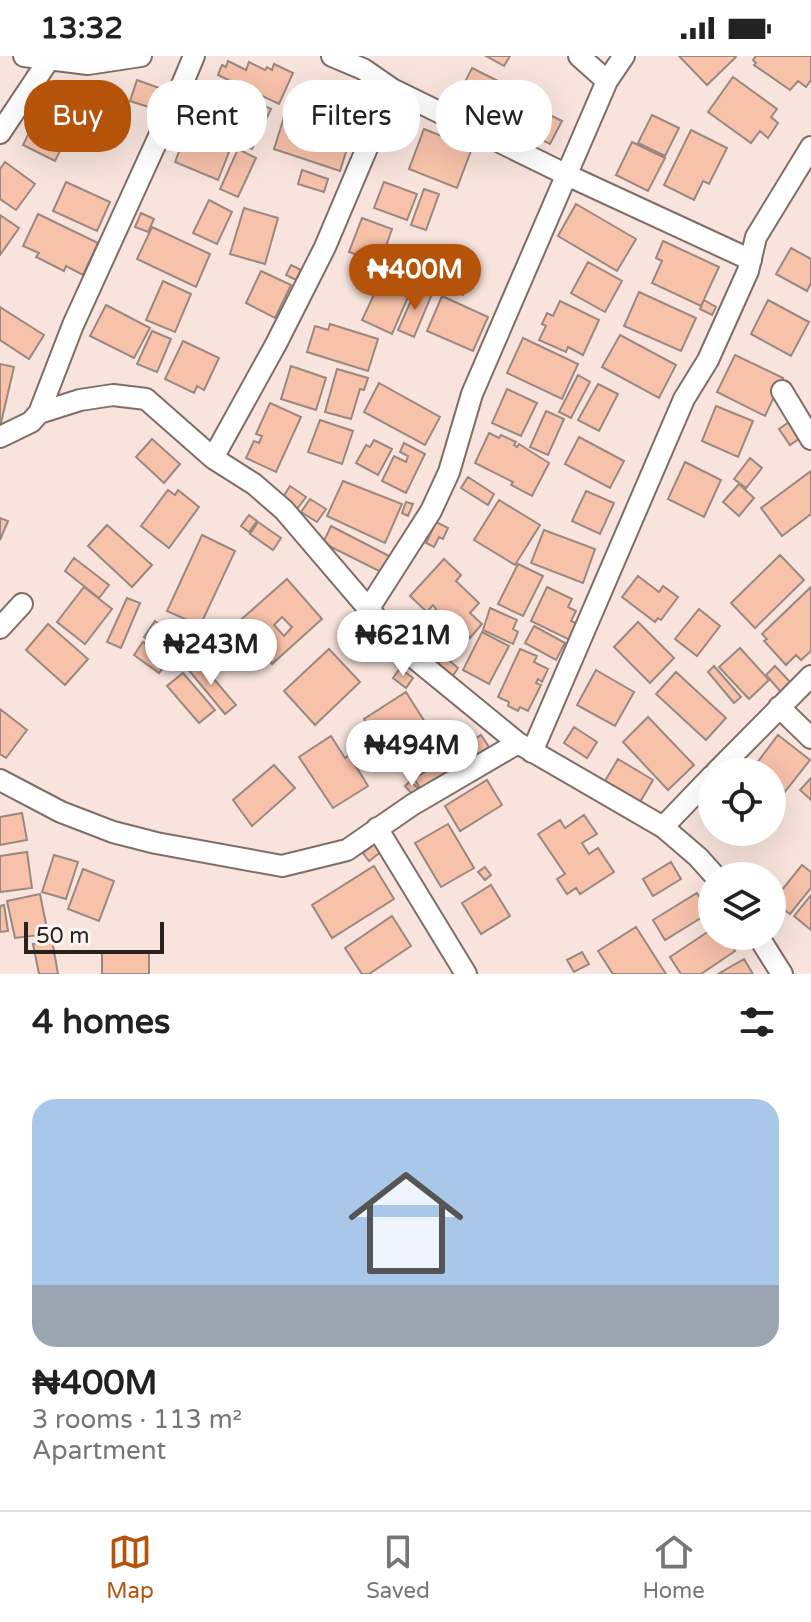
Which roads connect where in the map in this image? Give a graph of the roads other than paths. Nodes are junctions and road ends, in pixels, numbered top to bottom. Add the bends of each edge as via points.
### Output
1 (24, 56) edge
2 (141, 56) edge
3 (194, 56) edge
4 (332, 56) edge
5 (579, 56) edge
6 (624, 56) edge
7 (48, 61) junction
8 (379, 80) edge
9 (607, 81) junction
10 (420, 103) edge
11 (0, 133) edge
12 (811, 147) edge
13 (365, 152) edge
14 (567, 175) junction
15 (751, 260) junction
16 (782, 391) dead end
17 (39, 413) junction
18 (0, 437) edge
19 (811, 439) edge
20 (213, 458) junction
21 (22, 604) dead end
22 (369, 608) junction
23 (0, 628) edge
24 (811, 676) edge
25 (779, 707) junction
26 (811, 738) edge
27 (525, 748) junction
28 (730, 758) edge
29 (0, 780) edge
30 (698, 791) edge
31 (663, 827) junction
32 (377, 828) junction
33 (702, 862) edge
34 (767, 950) edge
35 (466, 974) edge
36 (782, 974) edge

1 - 7 street
2 - 7 street via 88,64
3 - 17 street
4 - 8 street
5 - 9 street
6 - 9 street
7 - 11 street
9 - 14 street
10 - 14 street
12 - 15 street via 756,237
13 - 20 street via 325,247
14 - 15 street
14 - 22 street via 472,394 443,485
15 - 27 street
16 - 19 street
17 - 18 street
17 - 20 street via 113,395 146,399
20 - 22 street via 284,510
21 - 23 street
22 - 27 street via 402,648
24 - 25 street
25 - 26 street
25 - 28 street
27 - 31 street
27 - 32 street
29 - 32 street via 113,832 282,866 347,850
30 - 31 street
31 - 33 street
32 - 35 street
34 - 36 street

